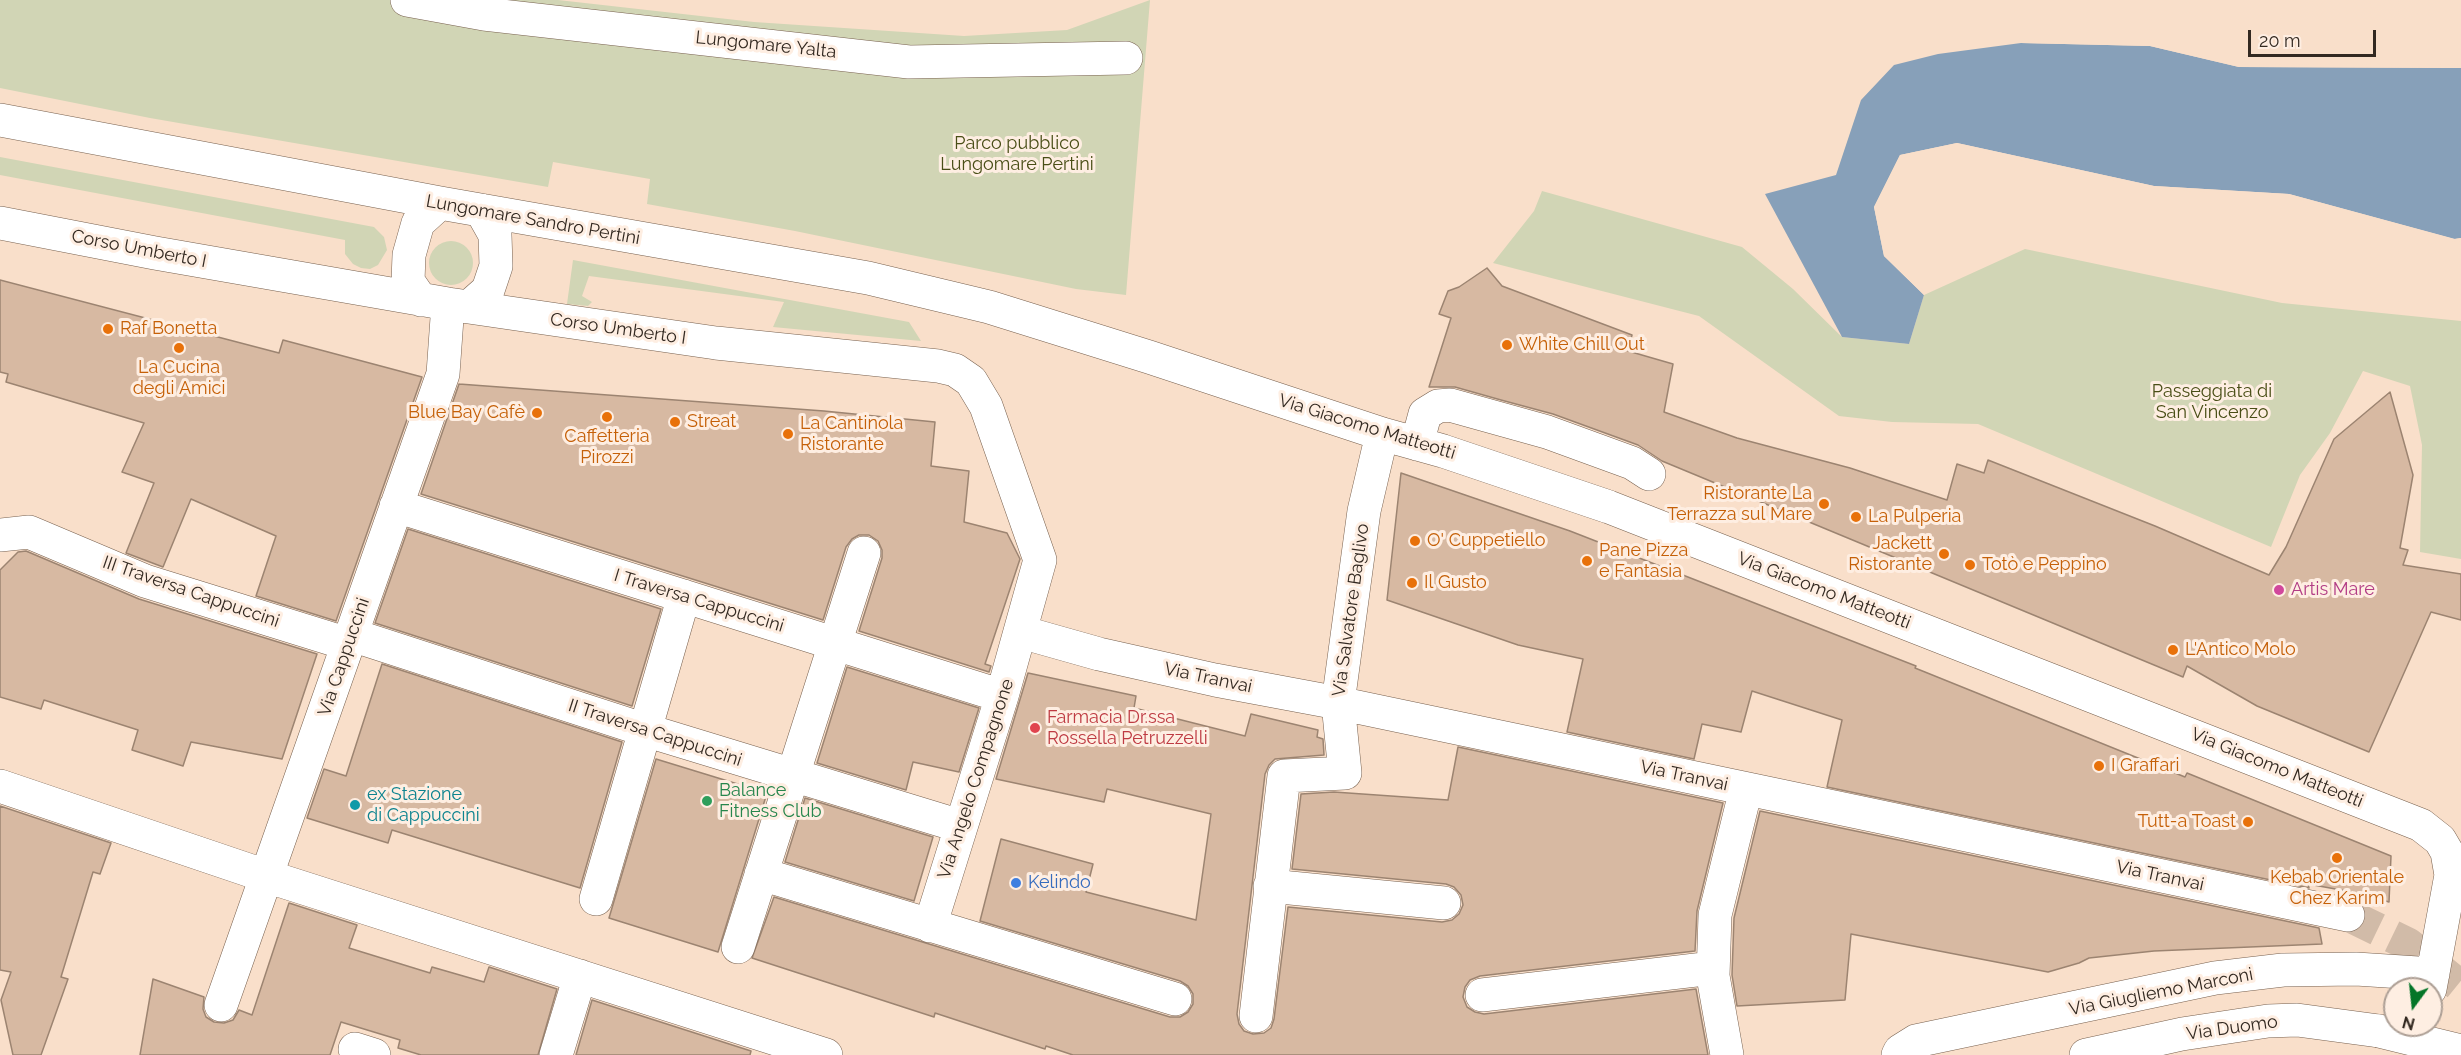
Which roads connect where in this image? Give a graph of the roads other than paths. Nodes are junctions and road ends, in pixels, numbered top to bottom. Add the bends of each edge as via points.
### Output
1 (407, 0) edge
2 (1126, 58) dead end
3 (0, 120) edge
4 (440, 203) junction
5 (481, 210) junction
6 (0, 223) edge
7 (446, 303) junction
8 (1064, 330) joint
9 (1382, 434) junction
10 (1417, 444) junction
11 (1649, 474) dead end
12 (396, 506) junction
13 (0, 535) edge
14 (864, 553) dead end
15 (684, 596) junction
16 (1021, 632) junction
17 (350, 640) junction
18 (834, 643) junction
19 (1002, 696) junction
20 (1338, 703) junction
21 (645, 730) junction
22 (791, 776) junction
23 (0, 786) edge
24 (1746, 789) junction
25 (960, 826) junction
26 (2454, 850) edge
27 (761, 874) junction
28 (266, 876) junction
29 (1270, 886) junction
30 (596, 899) dead end
31 (1444, 903) dead end
32 (2348, 915) tunnel mouth
33 (930, 926) junction
34 (738, 947) dead end
35 (1713, 968) junction
36 (580, 976) junction
37 (2407, 977) edge
38 (2433, 977) edge
39 (1482, 995) dead end
40 (1175, 999) dead end
41 (221, 1005) dead end
42 (1256, 1016) dead end
43 (2423, 1037) edge
44 (2461, 1051) edge
45 (556, 1055) edge
46 (826, 1055) edge
47 (1727, 1055) edge
48 (1898, 1055) edge
49 (2086, 1055) edge
50 (2421, 1055) edge

1 - 2 street, Lungomare Yalta via 484,14 909,62
3 - 4 street, Lungomare Sandro Pertini
4 - 5 street, Lungomare Sandro Pertini
4 - 7 street via 418,224 409,255 408,281
5 - 7 street via 495,236 496,266 488,291
5 - 8 street, Lungomare Sandro Pertini via 868,278
6 - 7 street, Corso Umberto I
7 - 12 street, Via Cappuccini via 443,374
7 - 16 street, Corso Umberto I via 716,343 955,370 980,392 1041,560
8 - 9 street, Via Giacomo Matteotti
9 - 10 street, Via Giacomo Matteotti
9 - 20 street, Via Salvatore Baglivo via 1364,511
10 - 11 street via 1425,414 1437,406 1450,405 1547,432 1632,463
10 - 26 street, Via Giacomo Matteotti via 1609,507 2398,815
12 - 15 street, I Traversa Cappuccini
12 - 17 street, Via Cappuccini
13 - 17 street, III Traversa Cappuccini via 29,532 145,580
14 - 18 street
15 - 18 street, I Traversa Cappuccini
15 - 21 street
16 - 19 street, Via Angelo Compagnone
16 - 20 street, Via Tranvai via 1191,675
17 - 21 street, II Traversa Cappuccini
17 - 28 street, Via Cappuccini
18 - 19 street, I Traversa Cappuccini
18 - 22 street
19 - 25 street, Via Angelo Compagnone
20 - 24 street, Via Tranvai
20 - 29 street, Via Salvatore Baglivo via 1345,773 1284,776
21 - 22 street, II Traversa Cappuccini
21 - 30 street
22 - 25 street, II Traversa Cappuccini
22 - 27 street
23 - 28 street
24 - 32 street, Via Tranvai
24 - 35 street via 1715,915
25 - 33 street, Via Angelo Compagnone
26 - 38 street, Via Giacomo Matteotti
27 - 33 street
27 - 34 street
28 - 36 street
28 - 41 street, Via Cappuccini
29 - 31 street
29 - 42 street, Via Salvatore Baglivo
33 - 40 street
35 - 39 street
35 - 47 street
36 - 45 street
36 - 46 street
37 - 48 street, Via Giugliemo Marconi via 2356,969 2283,970 2215,978 1916,1041
43 - 50 street
44 - 49 street, Via Duomo, bridge via 2379,1031 2298,1020 2182,1034

